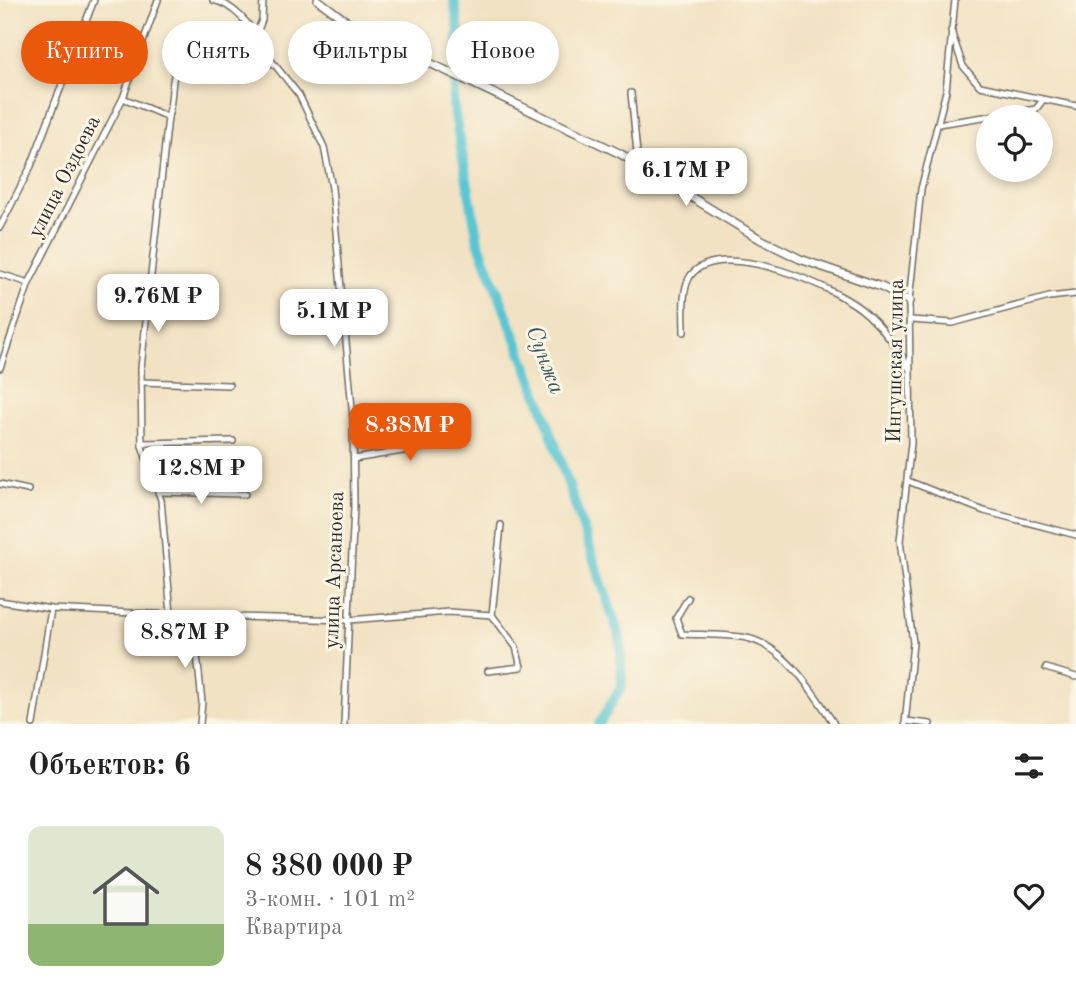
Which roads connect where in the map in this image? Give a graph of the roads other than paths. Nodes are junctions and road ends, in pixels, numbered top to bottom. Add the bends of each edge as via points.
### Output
1 (94, 0) edge
2 (158, 0) edge
3 (213, 0) edge
4 (264, 0) edge
5 (318, 0) edge
6 (955, 0) edge
7 (243, 21) edge
8 (262, 21) edge
9 (950, 28) junction
10 (274, 64) edge
11 (173, 84) edge
12 (631, 93) dead end
13 (123, 98) junction
14 (1043, 100) junction
15 (1076, 106) edge
16 (168, 117) junction
17 (938, 124) junction
18 (638, 163) junction
19 (0, 227) edge
20 (0, 274) edge
21 (29, 283) junction
22 (1076, 294) edge
23 (909, 301) junction
24 (911, 320) junction
25 (684, 332) dead end
26 (0, 368) edge
27 (912, 373) junction
28 (141, 382) junction
29 (229, 385) dead end
30 (233, 441) dead end
31 (463, 441) dead end
32 (142, 443) junction
33 (354, 459) junction
34 (908, 481) junction
35 (0, 484) edge
36 (28, 490) dead end
37 (158, 492) junction
38 (245, 494) dead end
39 (501, 525) dead end
40 (1076, 535) edge
41 (688, 598) dead end
42 (0, 601) edge
43 (51, 609) junction
44 (172, 614) junction
45 (492, 615) junction
46 (193, 616) junction
47 (349, 620) junction
48 (1046, 668) dead end
49 (488, 671) dead end
50 (1076, 677) edge
51 (906, 722) edge
52 (33, 724) edge
53 (200, 724) edge
54 (344, 724) edge
55 (834, 724) edge
56 (930, 724) edge

1 - 19 street via 31,166
2 - 13 street, улица Оздоева
3 - 7 street, улица Арсаноева via 227,3
4 - 8 street
5 - 18 main road via 354,27
6 - 9 street, Ингушская улица
9 - 14 street via 963,66 980,86
9 - 17 street, Ингушская улица via 946,92
10 - 33 street, улица Арсаноева via 299,95 324,147 354,419
11 - 16 street
12 - 18 street
13 - 16 street
13 - 21 street, улица Оздоева
14 - 15 street
14 - 17 street via 1036,109
16 - 28 street
17 - 23 street, Ингушская улица via 921,189
18 - 23 main road via 760,239
20 - 21 street
21 - 26 street, улица Оздоева
22 - 24 street via 953,323
23 - 24 street, Ингушская улица
24 - 27 street, Ингушская улица
25 - 27 street via 686,285 692,274 727,258 754,262 809,281 867,314 899,350
27 - 34 street, Ингушская улица
28 - 29 street
28 - 32 street
30 - 32 street
31 - 33 street
32 - 37 street
33 - 47 street, улица Арсаноева
34 - 40 street via 984,511
34 - 51 street, Ингушская улица via 900,541 913,643
35 - 36 street
37 - 38 street
37 - 44 street
39 - 45 street
41 - 55 street via 676,618 682,634 749,639 775,652 814,693
42 - 43 street
43 - 44 street
43 - 52 street
44 - 46 street
45 - 47 street via 449,612
45 - 49 street via 516,647 521,667
46 - 47 street
46 - 53 street
47 - 54 street, улица Арсаноева
48 - 50 street
51 - 56 street

